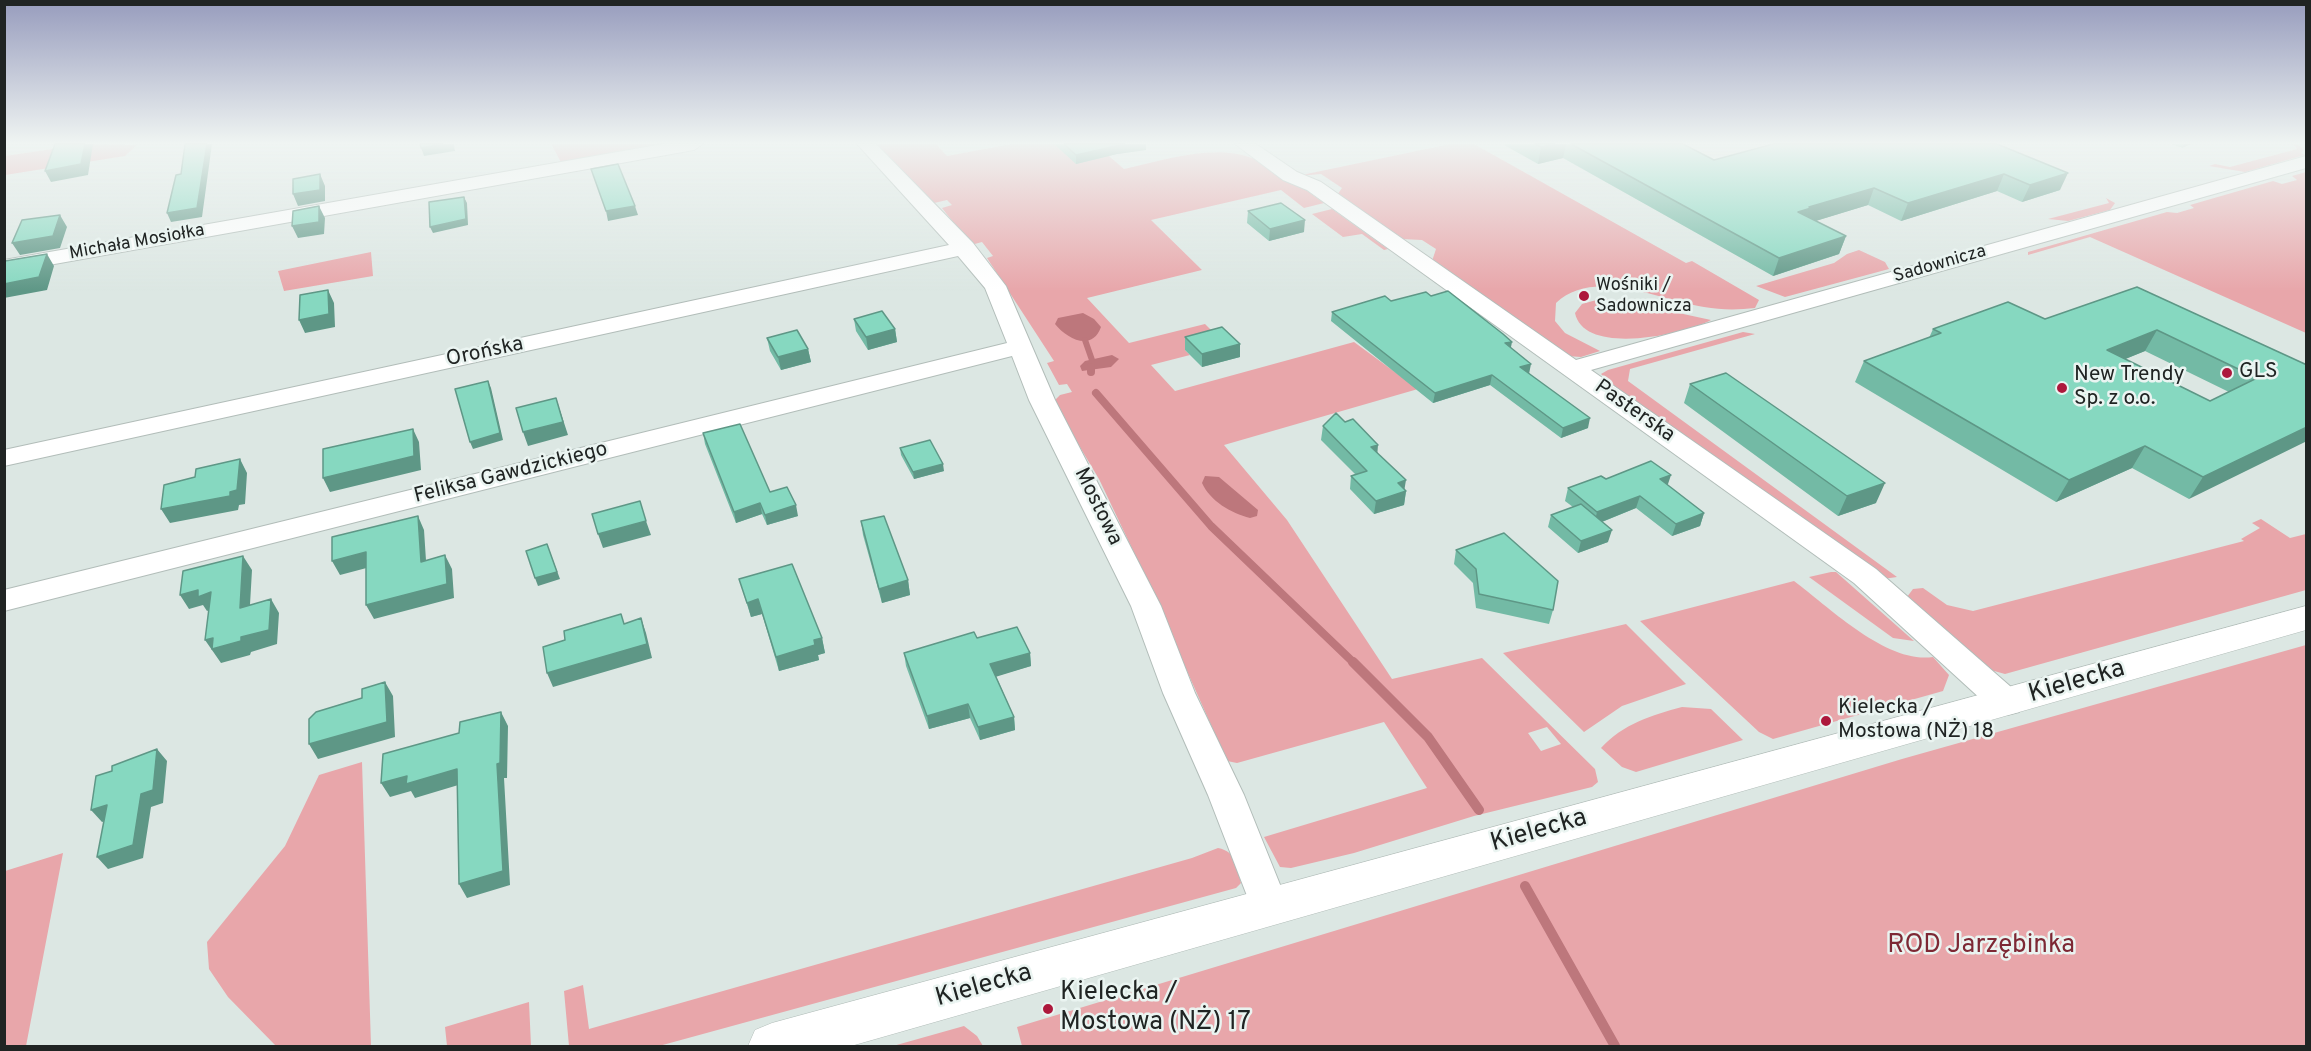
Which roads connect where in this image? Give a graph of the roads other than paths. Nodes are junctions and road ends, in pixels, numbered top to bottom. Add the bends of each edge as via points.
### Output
1 (419, 193) edge
2 (913, 193) edge
3 (1324, 193) edge
4 (2196, 193) edge
5 (965, 248) junction
6 (4, 267) edge
7 (1018, 347) junction
8 (1573, 368) junction
9 (4, 458) edge
10 (4, 601) edge
11 (2307, 618) edge
12 (2007, 703) junction
13 (1270, 907) junction
14 (772, 1047) edge

1 - 6 street, Michała Mosiołka
2 - 5 street, Mostowa
3 - 8 street, Pasterska
4 - 8 street, Sadownicza
5 - 7 street, Mostowa via 995,286
5 - 9 street, Orońska
7 - 10 street, Feliksa Gawdzickiego
7 - 13 street, Mostowa via 1146,606
8 - 12 street, Pasterska via 1865,576
11 - 12 main road, Kielecka
12 - 13 main road, Kielecka
13 - 14 main road, Kielecka

